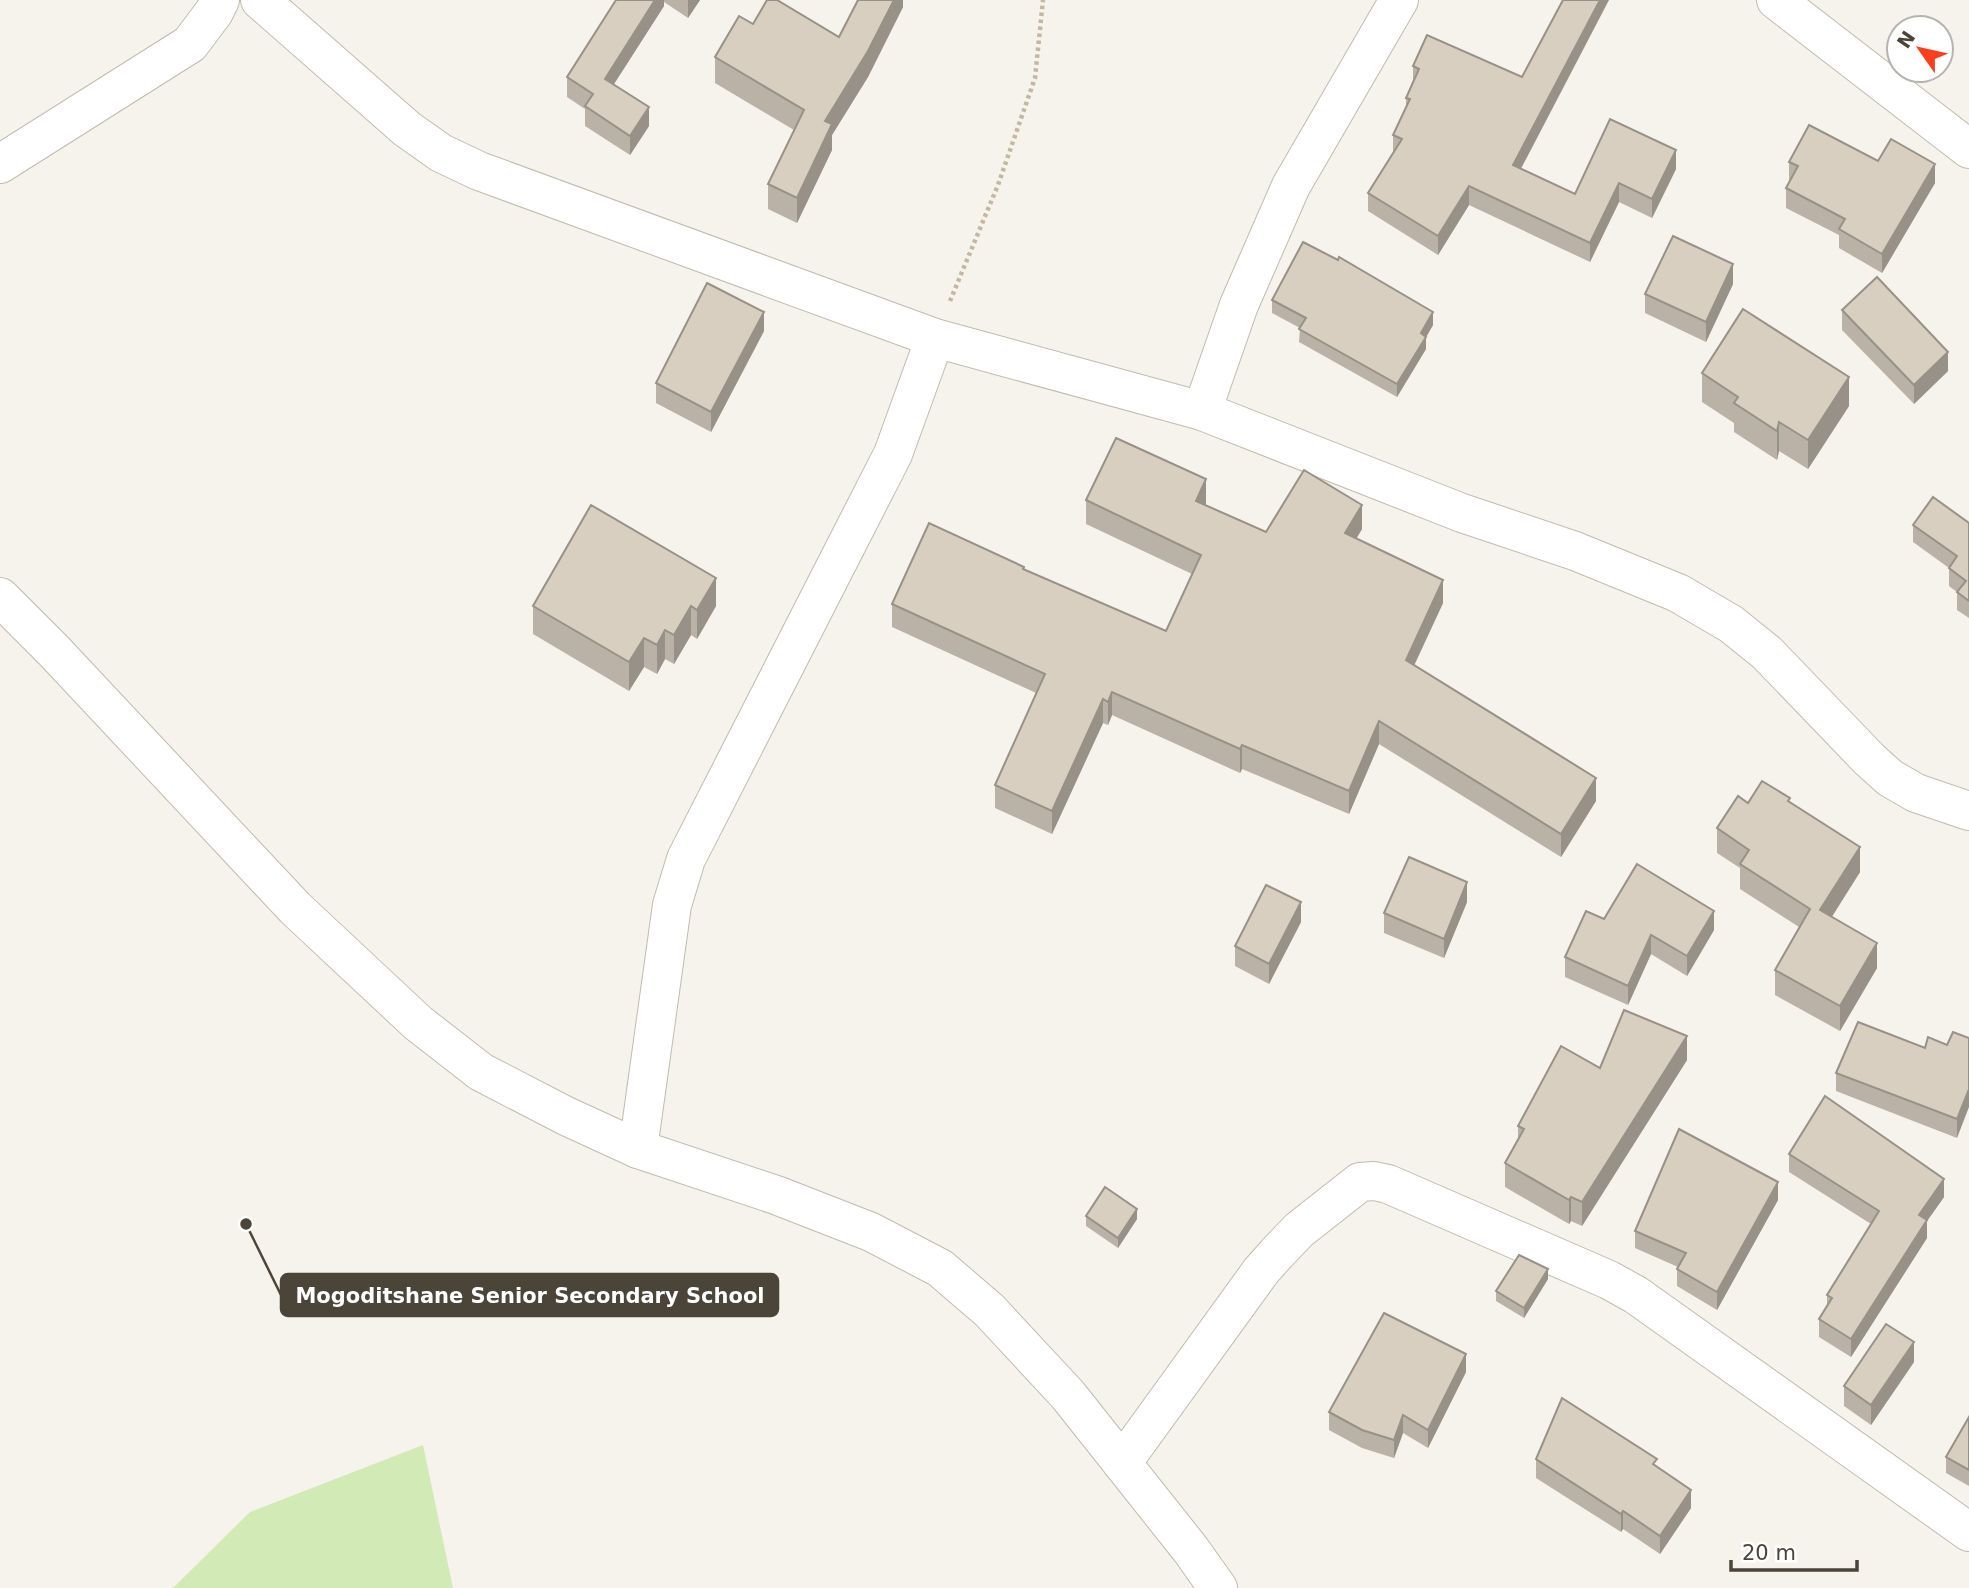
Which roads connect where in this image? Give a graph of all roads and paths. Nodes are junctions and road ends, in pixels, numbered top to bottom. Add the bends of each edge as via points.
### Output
1 (220, 0) edge
2 (260, 0) edge
3 (1042, 0) edge
4 (1399, 0) edge
5 (1776, 0) edge
6 (1969, 149) edge
7 (0, 164) edge
8 (935, 338) junction
9 (1202, 411) junction
10 (0, 597) edge
11 (1969, 811) edge
12 (638, 1149) junction
13 (1122, 1463) junction
14 (1969, 1532) edge
15 (1218, 1588) edge

1 - 7 street via 190,44
2 - 8 street via 407,130 441,153 479,171
3 - 8 path via 1035,78 998,185
4 - 9 street via 1291,186 1239,305
5 - 6 street
8 - 9 street
8 - 12 street via 892,454 686,859 672,905
9 - 11 street via 1678,593 1731,624 1767,653 1891,778 1916,793
10 - 12 street via 295,908 418,1024 481,1072
12 - 13 street via 871,1232 940,1268 1030,1351
13 - 14 street via 1261,1271 1299,1230 1360,1182 1374,1181 1636,1295
13 - 15 street

